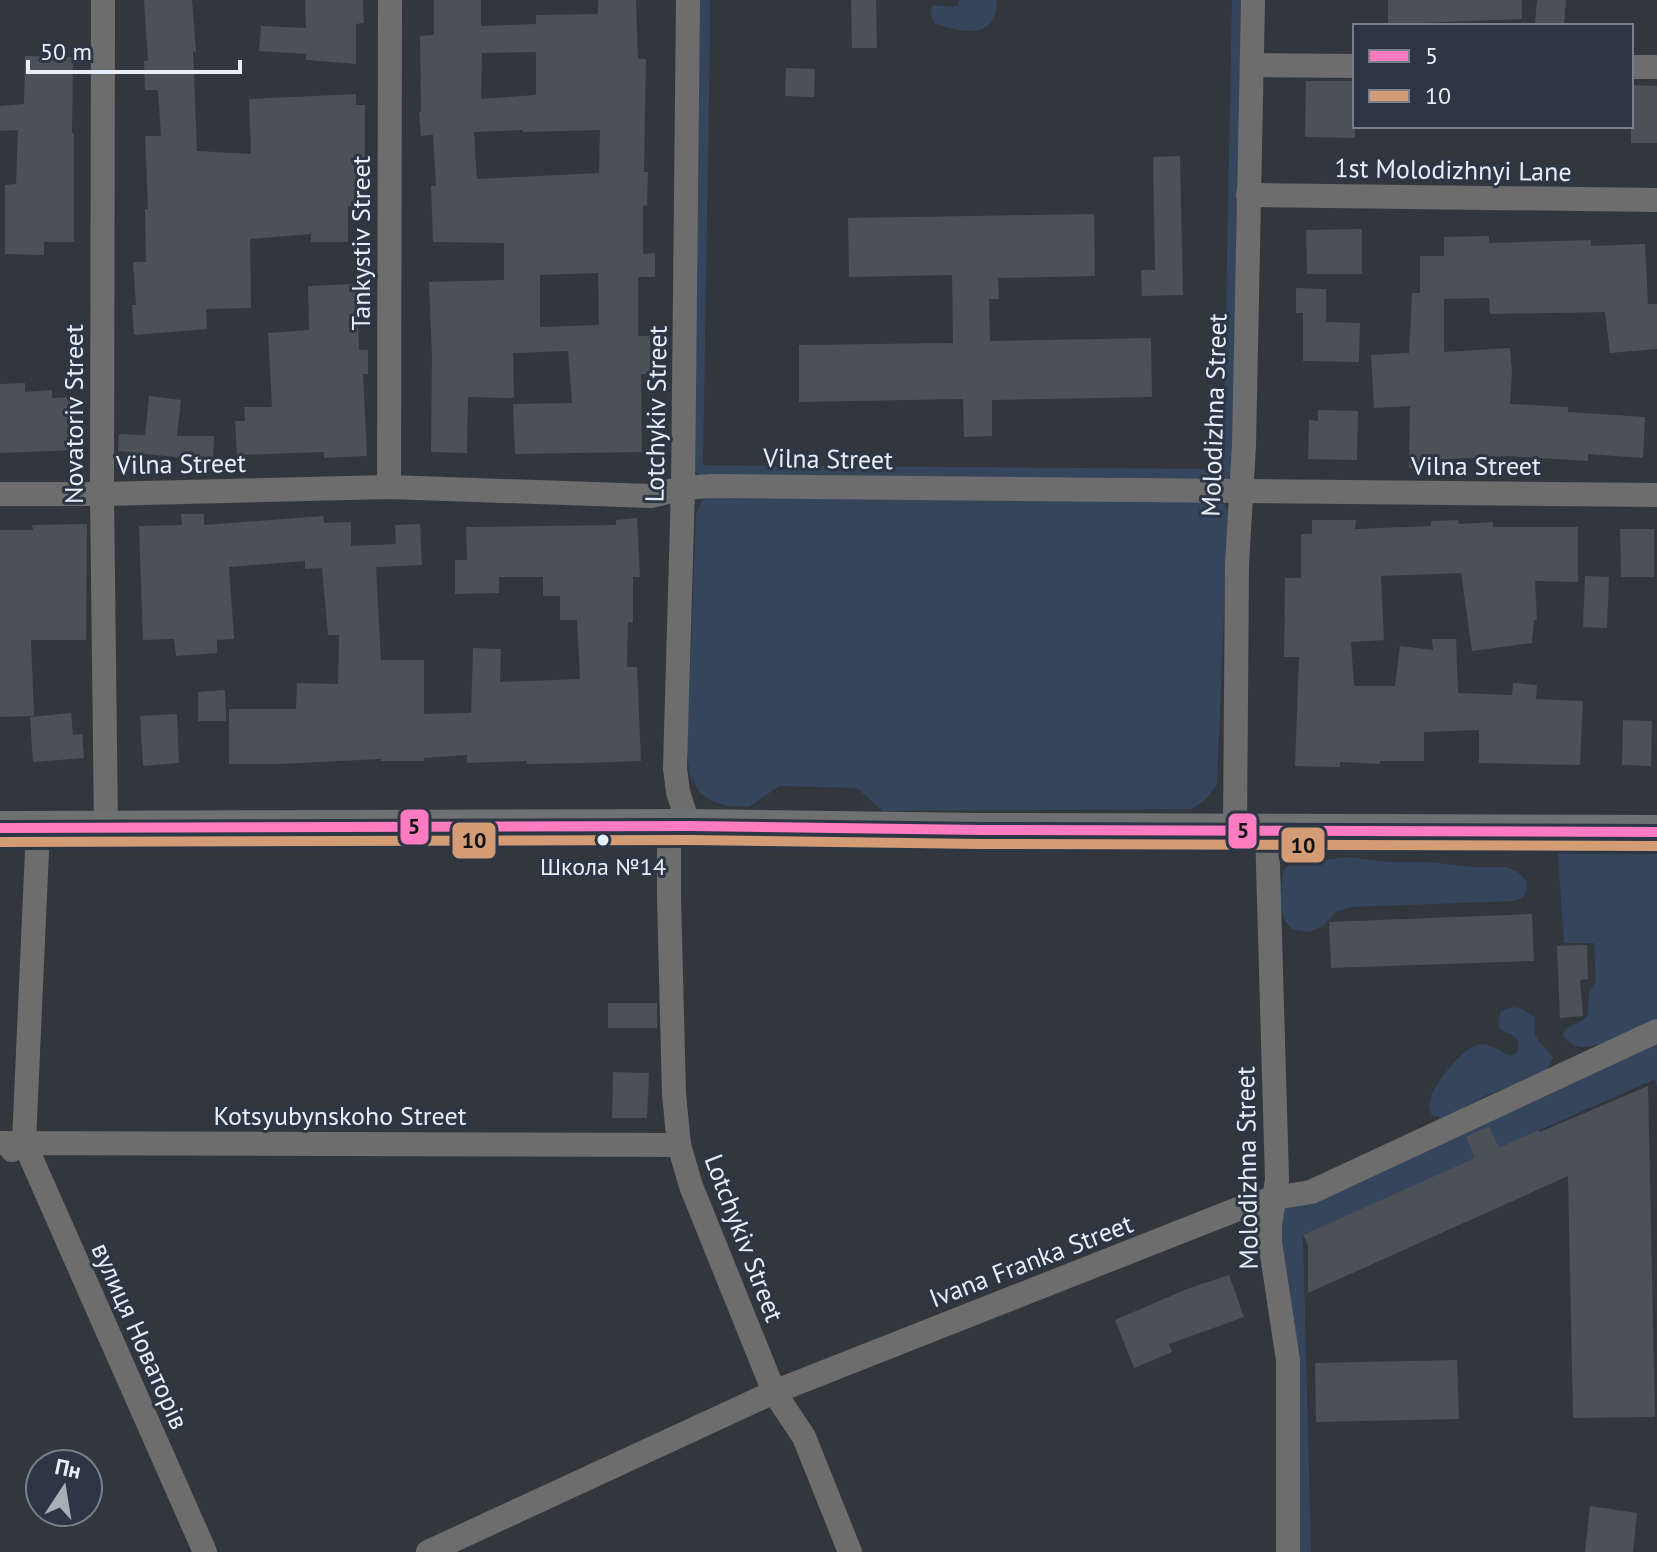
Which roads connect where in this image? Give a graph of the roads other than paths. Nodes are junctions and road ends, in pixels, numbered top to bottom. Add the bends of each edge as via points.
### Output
1 (103, 0) edge
2 (390, 0) edge
3 (688, 0) edge
4 (1253, 0) edge
5 (1252, 65) junction
6 (1353, 66) edge
7 (1633, 67) edge
8 (1657, 67) edge
9 (1248, 195) junction
10 (1657, 200) edge
11 (389, 487) junction
12 (683, 488) junction
13 (1242, 492) junction
14 (0, 494) edge
15 (102, 494) junction
16 (1657, 495) edge
17 (679, 826) junction
18 (0, 828) edge
19 (38, 828) junction
20 (106, 828) junction
21 (1251, 831) junction
22 (1657, 832) edge
23 (1657, 1031) edge
24 (12, 1143) edge
25 (679, 1145) junction
26 (0, 1157) edge
27 (1274, 1198) junction
28 (774, 1392) junction
29 (205, 1552) edge
30 (428, 1552) edge
31 (850, 1552) edge
32 (1288, 1552) edge

1 - 15 street, Novatoriv Street
2 - 11 street, Tankystiv Street
3 - 12 street, Lotchykiv Street
4 - 5 street, Molodizhna Street
5 - 6 street
5 - 9 street, Molodizhna Street
7 - 8 street
9 - 10 street, 1st Molodizhnyi Lane
9 - 13 street, Molodizhna Street
11 - 12 street, Vilna Street via 651,496
11 - 15 street, Vilna Street
12 - 13 street, Vilna Street
12 - 17 street, Lotchykiv Street via 675,768
13 - 16 street, Vilna Street
13 - 21 street, Molodizhna Street via 1237,564
14 - 15 street, Vilna Street
15 - 20 street, Novatoriv Street
17 - 20 street
17 - 21 street
17 - 25 street, Lotchykiv Street via 669,898
18 - 19 street
19 - 20 street
19 - 24 street
21 - 22 street
21 - 27 street, Molodizhna Street via 1277,1180
23 - 27 street, Ivana Franka Street via 1311,1192
24 - 25 street, Kotsyubynskoho Street
24 - 26 street
24 - 29 street, вулиця Новаторів
25 - 28 street, Lotchykiv Street
27 - 28 street, Ivana Franka Street
27 - 32 street, Molodizhna Street via 1270,1242 1289,1376
28 - 30 street, Ivana Franka Street
28 - 31 street, Lotchykiv Street via 804,1437

